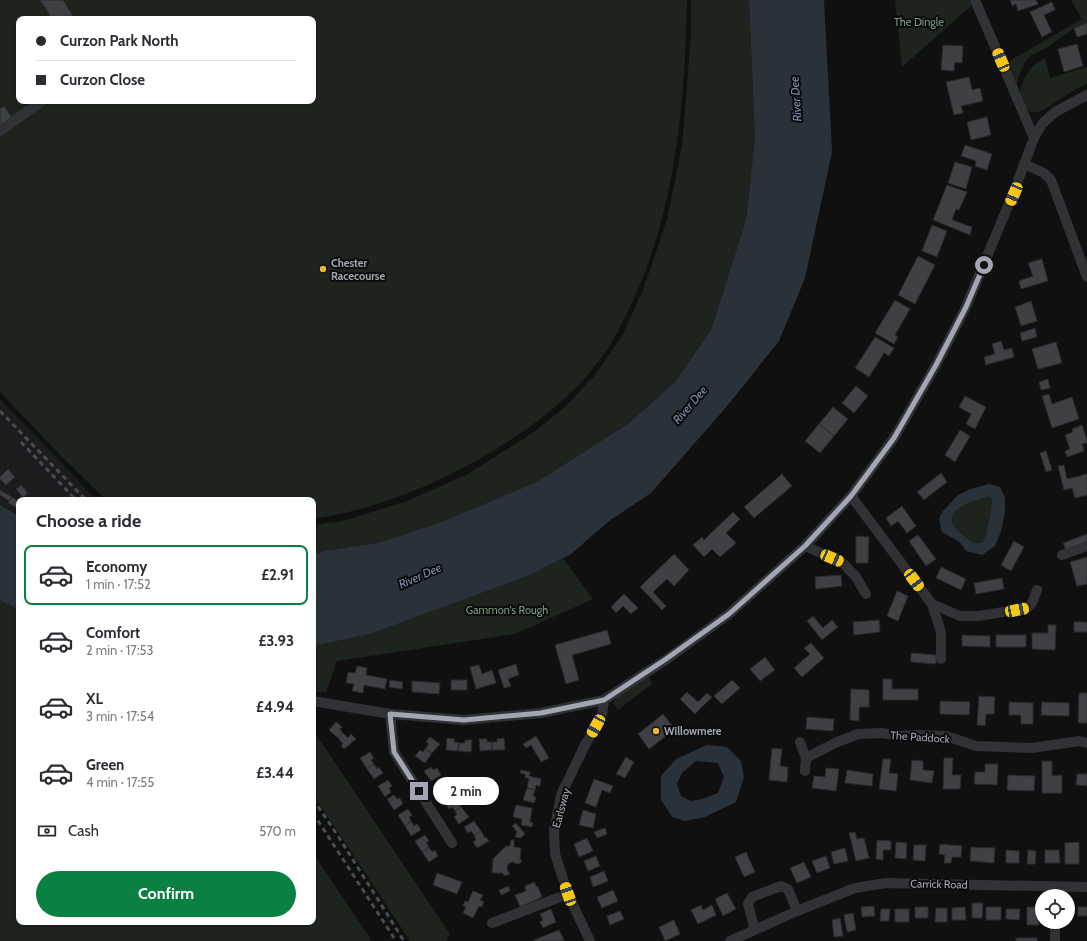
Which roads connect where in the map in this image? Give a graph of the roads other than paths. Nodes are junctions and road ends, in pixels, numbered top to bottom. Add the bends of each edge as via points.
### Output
1 (975, 0) edge
2 (1087, 95) edge
3 (38, 104) edge
4 (0, 131) edge
5 (1034, 138) junction
6 (1024, 164) junction
7 (1087, 277) edge
8 (851, 496) junction
9 (805, 546) junction
10 (1087, 546) edge
11 (1062, 555) dead end
12 (1037, 590) dead end
13 (866, 594) dead end
14 (932, 604) junction
15 (941, 659) dead end
16 (604, 700) junction
17 (316, 702) edge
18 (390, 714) junction
19 (800, 742) dead end
20 (1087, 743) edge
21 (806, 758) junction
22 (805, 771) dead end
23 (452, 843) dead end
24 (1087, 887) edge
25 (1074, 889) edge
26 (1035, 891) edge
27 (568, 894) junction
28 (797, 911) junction
29 (492, 923) dead end
30 (1055, 929) edge
31 (755, 930) junction
32 (590, 941) edge
33 (730, 941) edge
34 (1055, 941) edge

1 - 5 street
2 - 5 street via 1055,112 1042,124
3 - 4 street
5 - 6 street
6 - 7 street via 1044,173 1051,180
6 - 8 street via 1014,194 966,307 936,365 894,438
8 - 9 street
8 - 14 street
9 - 13 street via 842,562 856,576
9 - 16 street via 729,614
10 - 11 street
12 - 14 street via 1027,608 979,616 960,616
14 - 15 street via 941,632
16 - 18 street via 541,713 464,720
16 - 27 street, Earlsway via 602,715 561,796 554,831 555,854
17 - 18 street
18 - 23 street via 394,752
19 - 21 street
20 - 21 street, The Paddock via 1079,741 1032,748 976,746 946,736 858,734
21 - 22 street
24 - 25 street, Carrick Road
26 - 28 street, Carrick Road via 886,883 855,888
27 - 29 street
27 - 32 street, Earlsway
28 - 31 street, Carrick Road
28 - 31 street via 788,889 781,886 752,897 748,904
30 - 34 street
31 - 33 street, Carrick Road

